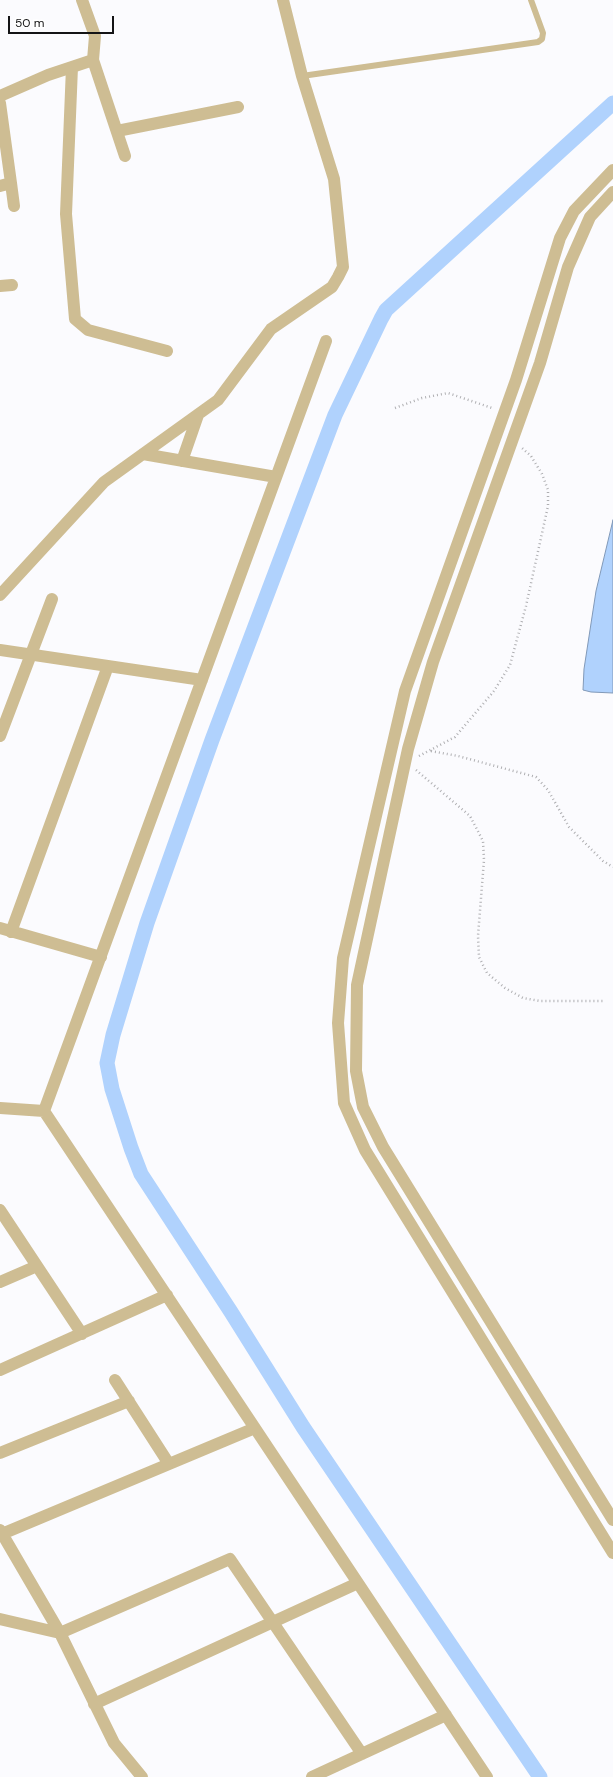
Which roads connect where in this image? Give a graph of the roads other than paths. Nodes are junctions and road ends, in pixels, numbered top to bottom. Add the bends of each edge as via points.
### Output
1 (82, 0) edge
2 (283, 0) edge
3 (531, 0) edge
4 (93, 60) junction
5 (72, 67) junction
6 (302, 76) junction
7 (0, 96) edge
8 (0, 103) edge
9 (238, 107) dead end
10 (117, 131) junction
11 (125, 156) dead end
12 (613, 170) edge
13 (6, 184) edge
14 (613, 192) edge
15 (14, 206) dead end
16 (326, 341) dead end
17 (167, 351) dead end
18 (198, 415) junction
19 (496, 434) junction
20 (513, 439) junction
21 (143, 454) junction
22 (182, 461) junction
23 (276, 477) junction
24 (0, 595) edge
25 (52, 599) dead end
26 (0, 650) edge
27 (31, 655) junction
28 (108, 666) junction
29 (202, 680) junction
30 (0, 736) edge
31 (388, 758) junction
32 (405, 761) junction
33 (6, 930) edge
34 (101, 957) junction
35 (0, 1108) edge
36 (44, 1111) junction
37 (406, 1185) junction
38 (392, 1193) junction
39 (0, 1210) edge
40 (37, 1266) junction
41 (0, 1282) edge
42 (167, 1295) junction
43 (82, 1334) junction
44 (0, 1370) edge
45 (115, 1380) dead end
46 (129, 1401) junction
47 (255, 1428) junction
48 (0, 1453) edge
49 (169, 1464) junction
50 (613, 1520) edge
51 (1, 1532) edge
52 (613, 1553) edge
53 (358, 1583) junction
54 (0, 1619) edge
55 (274, 1622) junction
56 (60, 1633) junction
57 (94, 1704) junction
58 (446, 1715) junction
59 (362, 1754) junction
60 (142, 1777) edge
61 (312, 1777) edge
62 (487, 1777) edge

1 - 4 street via 95,36
2 - 6 street
3 - 6 lane via 543,32 542,39 538,42
4 - 5 street
4 - 10 street
5 - 7 street
5 - 17 street via 66,214 75,318 88,330
6 - 18 street via 334,179 343,267 332,287 271,329 218,400
8 - 13 street
9 - 10 street
10 - 11 street
12 - 19 street via 574,211 560,238
13 - 15 street
14 - 20 street via 590,217 568,267 540,364
16 - 23 street
18 - 21 street
18 - 22 street
19 - 20 street
19 - 31 street via 405,691
20 - 32 street via 433,662
21 - 22 street
21 - 24 street via 104,482
22 - 23 street
23 - 29 street
25 - 27 street
26 - 27 street
27 - 28 street
27 - 30 street
28 - 29 street
28 - 33 street
29 - 34 street
31 - 32 street
31 - 38 street via 343,958 338,1023 344,1103 365,1150
32 - 37 street via 357,985 356,1071 363,1107
33 - 34 street
34 - 36 street
35 - 36 street
36 - 42 street
37 - 38 street
37 - 50 street
38 - 52 street
39 - 40 street
40 - 41 street
40 - 43 street
42 - 43 street
42 - 47 street
43 - 44 street
45 - 46 street
46 - 48 street
46 - 49 street
47 - 49 street
47 - 53 street
49 - 51 street
51 - 56 street
53 - 55 street
53 - 58 street
54 - 56 street
55 - 56 street via 230,1558
55 - 57 street
55 - 59 street
56 - 57 street
57 - 60 street via 114,1743
58 - 59 street
58 - 62 street
59 - 61 street

